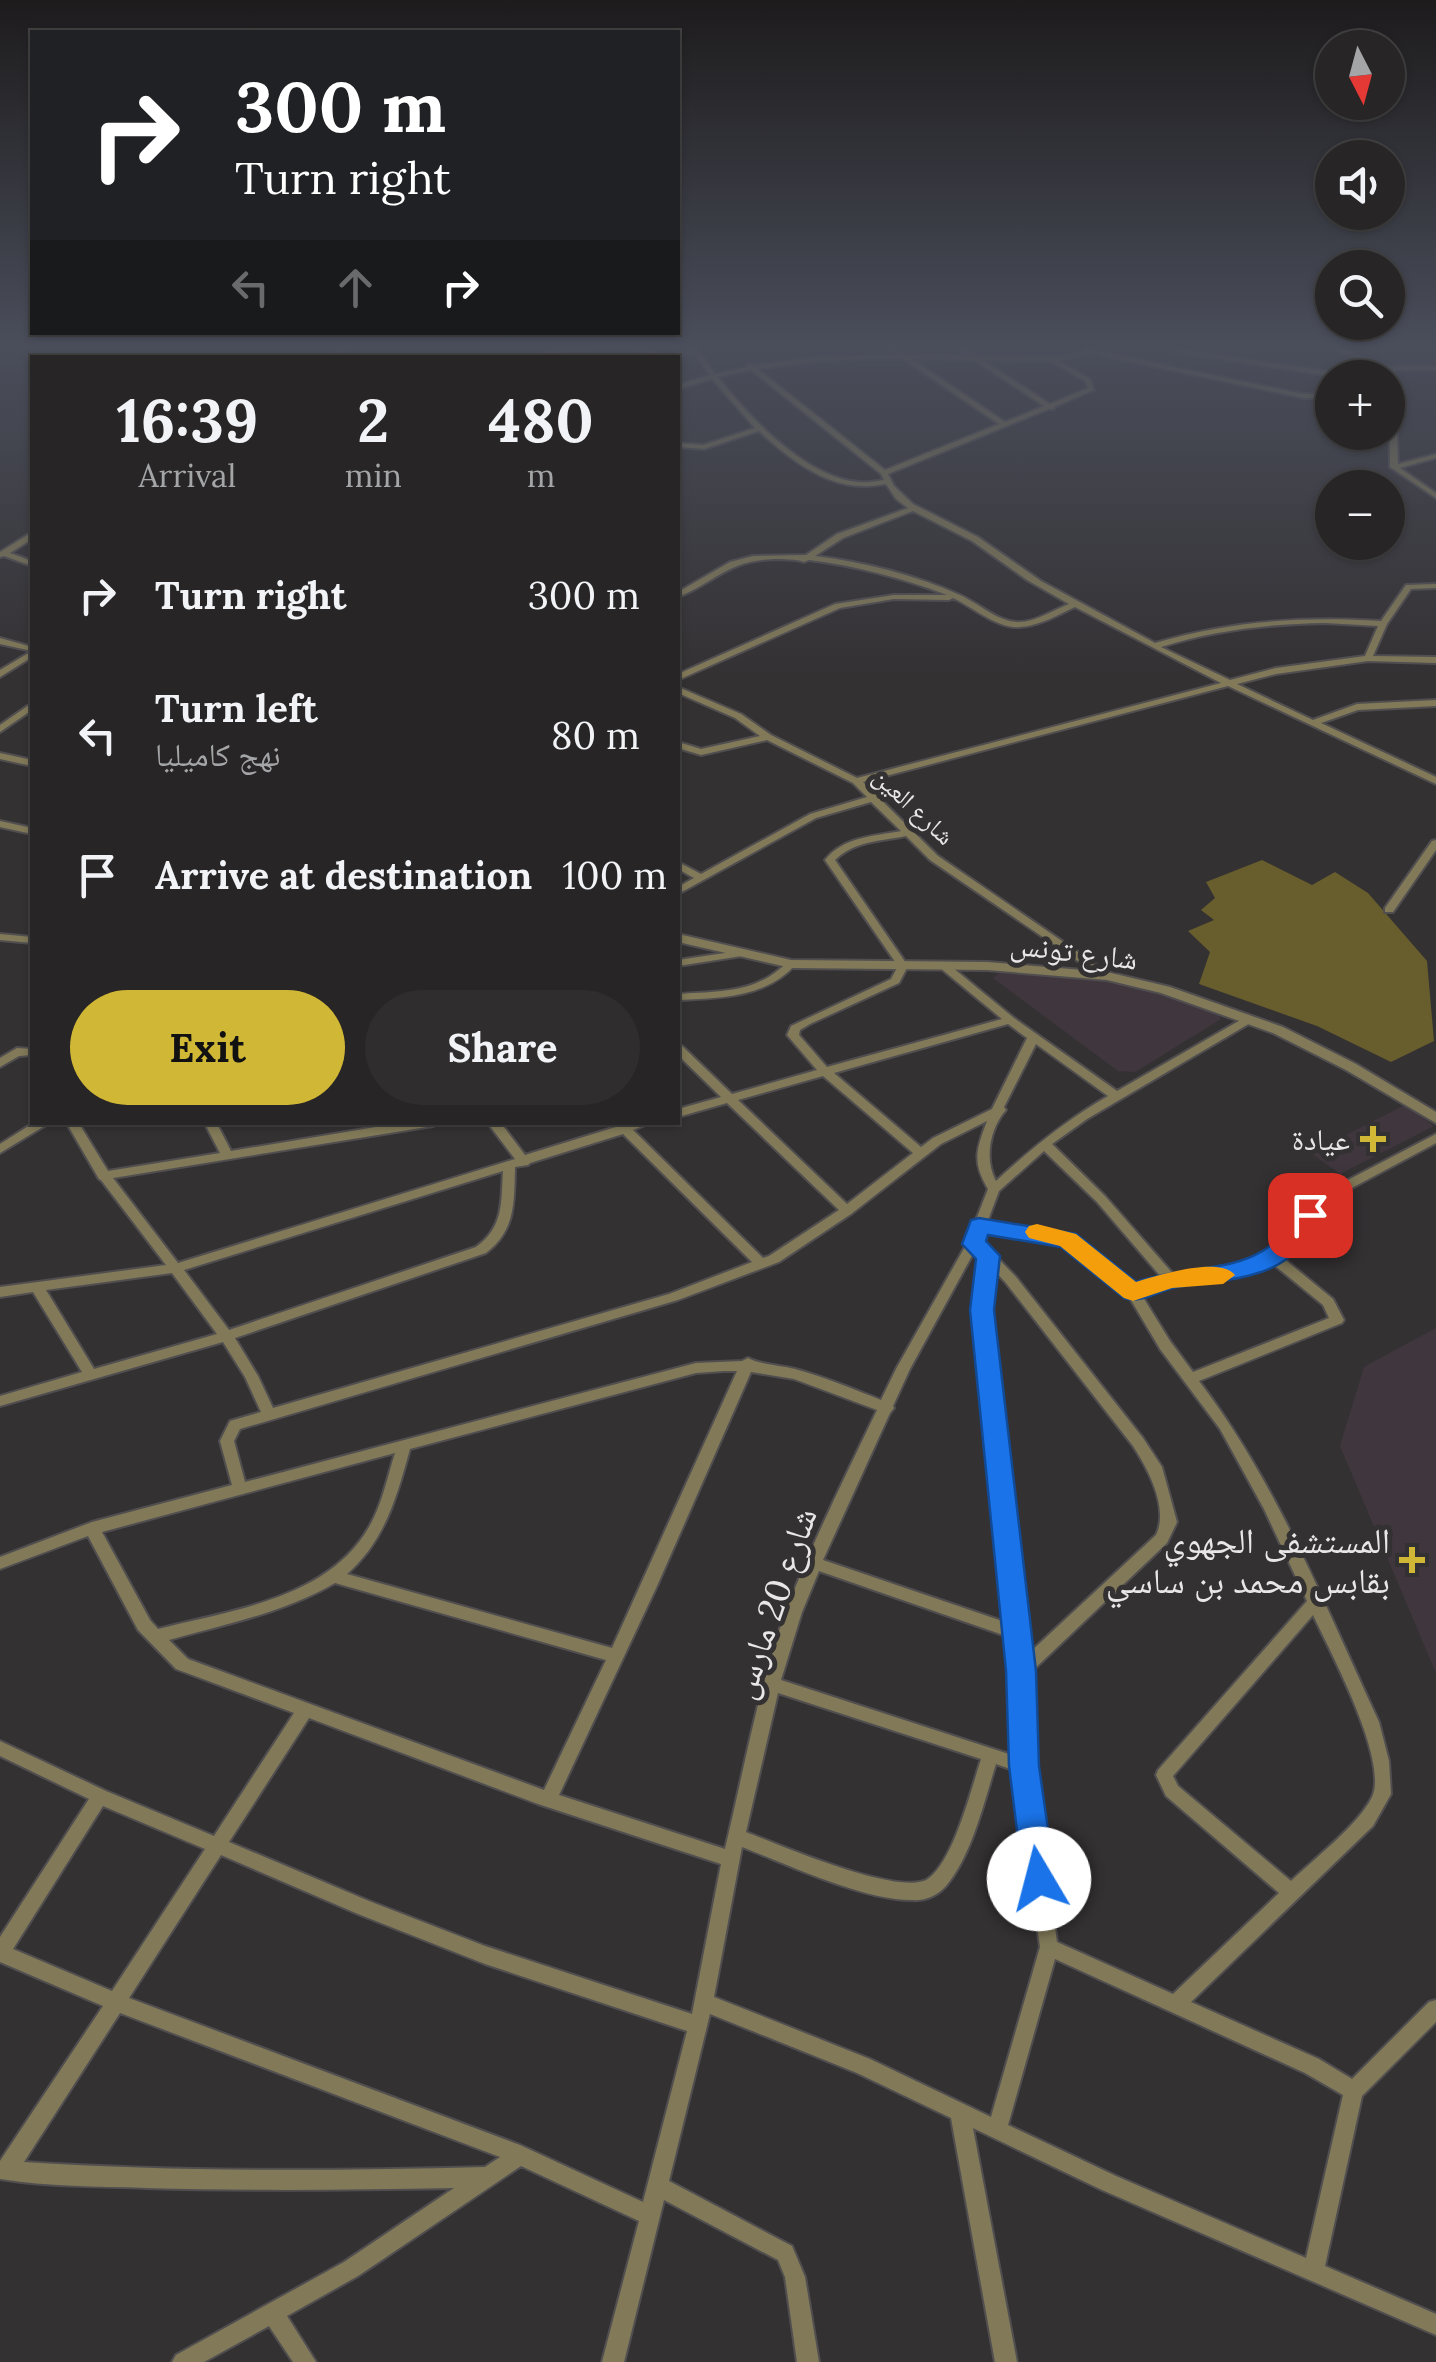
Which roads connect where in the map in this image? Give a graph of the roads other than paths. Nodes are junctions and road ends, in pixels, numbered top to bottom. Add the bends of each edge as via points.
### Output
1 (794, 455) edge
2 (858, 455) edge
3 (937, 455) edge
4 (1393, 455) edge
5 (1436, 456) edge
6 (1394, 467) junction
7 (886, 478) junction
8 (1436, 496) edge
9 (914, 508) junction
10 (30, 537) edge
11 (2, 554) edge
12 (804, 560) junction
13 (30, 563) edge
14 (1436, 586) edge
15 (680, 595) edge
16 (962, 598) junction
17 (1076, 604) junction
18 (1383, 624) junction
19 (30, 640) edge
20 (0, 641) edge
21 (20, 646) junction
22 (1154, 646) junction
23 (30, 651) edge
24 (30, 653) edge
25 (1368, 658) junction
26 (1436, 660) edge
27 (0, 674) edge
28 (680, 676) edge
29 (1232, 682) junction
30 (680, 691) edge
31 (1436, 704) edge
32 (30, 708) edge
33 (1314, 722) junction
34 (0, 730) edge
35 (768, 737) junction
36 (680, 746) edge
37 (0, 756) edge
38 (30, 763) edge
39 (856, 781) junction
40 (1436, 781) edge
41 (872, 798) junction
42 (0, 824) edge
43 (30, 831) edge
44 (906, 832) junction
45 (1436, 843) edge
46 (680, 867) edge
47 (699, 876) junction
48 (680, 890) edge
49 (1389, 910) dead end
50 (0, 937) edge
51 (680, 939) edge
52 (30, 940) edge
53 (738, 954) junction
54 (680, 963) edge
55 (790, 964) junction
56 (943, 965) junction
57 (903, 966) junction
58 (1107, 976) junction
59 (680, 998) edge
60 (1010, 1020) junction
61 (1248, 1020) junction
62 (1034, 1038) junction
63 (680, 1051) edge
64 (0, 1052) edge
65 (17, 1052) junction
66 (30, 1052) edge
67 (0, 1063) edge
68 (824, 1070) junction
69 (1116, 1096) junction
70 (726, 1097) junction
71 (1000, 1110) junction
72 (680, 1111) edge
73 (1436, 1118) edge
74 (40, 1125) edge
75 (74, 1125) edge
76 (212, 1125) edge
77 (390, 1125) edge
78 (494, 1125) edge
79 (639, 1125) edge
80 (348, 1128) edge
81 (625, 1130) junction
82 (1436, 1138) edge
83 (1044, 1144) junction
84 (0, 1149) edge
85 (920, 1152) junction
86 (227, 1154) junction
87 (517, 1164) junction
88 (103, 1176) junction
89 (994, 1189) junction
90 (848, 1211) junction
91 (979, 1226) junction
92 (974, 1244) junction
93 (988, 1256) junction
94 (1274, 1258) junction
95 (761, 1264) junction
96 (176, 1268) junction
97 (1170, 1280) junction
98 (36, 1286) junction
99 (0, 1292) edge
100 (1133, 1292) junction
101 (227, 1336) junction
102 (748, 1363) junction
103 (91, 1375) junction
104 (1190, 1379) junction
105 (0, 1401) edge
106 (887, 1408) junction
107 (270, 1416) junction
108 (404, 1446) junction
109 (240, 1489) junction
110 (92, 1528) junction
111 (0, 1563) edge
112 (813, 1564) junction
113 (334, 1576) junction
114 (1315, 1602) junction
115 (1015, 1632) junction
116 (154, 1636) junction
117 (616, 1656) junction
118 (1021, 1671) junction
119 (772, 1684) junction
120 (306, 1710) junction
121 (1, 1753) edge
122 (991, 1755) junction
123 (1024, 1766) junction
124 (100, 1796) junction
125 (548, 1800) junction
126 (737, 1837) junction
127 (219, 1846) junction
128 (732, 1859) junction
129 (1292, 1893) junction
130 (1049, 1947) junction
131 (0, 1952) edge
132 (116, 2002) junction
133 (704, 2002) junction
134 (1176, 2002) junction
135 (1436, 2009) edge
136 (698, 2025) junction
137 (1354, 2091) junction
138 (960, 2113) junction
139 (997, 2128) junction
140 (520, 2156) junction
141 (4, 2170) edge
142 (485, 2177) junction
143 (657, 2184) junction
144 (648, 2215) junction
145 (1313, 2273) junction
146 (273, 2313) junction
147 (1436, 2325) edge
148 (183, 2362) edge
149 (305, 2362) edge
150 (613, 2362) edge
151 (808, 2362) edge
152 (1006, 2362) edge

1 - 7 street via 842,482 863,486
2 - 7 street
3 - 7 street
4 - 6 street
5 - 6 street
6 - 8 street
7 - 9 street
9 - 12 street via 840,536
9 - 17 street
10 - 11 street
11 - 13 street
12 - 15 street via 741,562
12 - 16 street via 861,566
14 - 18 street via 1409,587
16 - 17 street via 1017,625
16 - 28 street via 894,596 838,606
17 - 22 street
18 - 22 street via 1254,624
18 - 25 street
19 - 21 street
20 - 21 street
21 - 23 street
22 - 29 street
24 - 27 street
25 - 26 street
25 - 29 street
29 - 33 street
29 - 39 street
30 - 35 street, شارع العين
31 - 33 street via 1357,708
32 - 34 street
33 - 40 street
35 - 36 street via 701,752
35 - 39 street, شارع العين
37 - 38 street
39 - 41 street, شارع العين
41 - 44 street, شارع العين
41 - 47 street via 813,816
42 - 43 street
44 - 57 street via 851,845 830,860
44 - 58 street, شارع العين
45 - 49 street
46 - 47 street
47 - 48 street
50 - 52 street
51 - 53 street, شارع تونس
53 - 54 street
53 - 55 street, شارع تونس
55 - 57 street, شارع تونس
55 - 59 street via 766,985
56 - 57 street, شارع تونس
56 - 58 street, شارع تونس
56 - 60 street
57 - 68 street via 896,981 795,1028 796,1042
58 - 61 street, شارع تونس
60 - 62 street
60 - 68 street
61 - 69 street, شارع 20 مارس
61 - 73 street, شارع تونس via 1315,1048
62 - 69 street
62 - 71 street
63 - 70 street
64 - 65 street
65 - 66 street
65 - 67 street
68 - 70 street
68 - 85 street
69 - 83 street, شارع 20 مارس
70 - 72 street
70 - 90 street
71 - 85 street
71 - 89 street via 982,1159
74 - 84 street
75 - 88 street
76 - 86 street
77 - 80 street
78 - 87 street
79 - 81 street
80 - 86 street
81 - 87 street
81 - 95 street
82 - 94 street via 1329,1195 1300,1236
83 - 89 street, شارع 20 مارس
83 - 97 street
85 - 90 street
86 - 88 street
87 - 96 street
87 - 101 street via 506,1223 482,1250
88 - 96 street
89 - 91 street, شارع 20 مارس
90 - 95 street
91 - 92 street, شارع 20 مارس
91 - 100 street via 1068,1240
92 - 93 street
92 - 106 street, شارع 20 مارس
93 - 115 street via 982,1310
93 - 118 street via 1138,1442 1157,1471 1170,1522 1162,1538
94 - 97 street via 1220,1276
94 - 104 street via 1328,1302 1337,1320
95 - 107 street via 673,1297
96 - 98 street
96 - 101 street
97 - 100 street
98 - 99 street
98 - 103 street
100 - 104 street
101 - 103 street
101 - 107 street
102 - 106 street via 780,1368
102 - 108 street via 696,1368
102 - 117 street
103 - 105 street
104 - 114 street via 1246,1461
106 - 112 street, شارع 20 مارس
107 - 109 street via 235,1425 227,1436
108 - 109 street
108 - 113 street via 372,1534
109 - 110 street
110 - 111 street
110 - 116 street via 120,1587
112 - 115 street
112 - 119 street, شارع 20 مارس
113 - 116 street via 284,1600
113 - 117 street
114 - 129 street via 1371,1722 1383,1794 1367,1820
114 - 129 street via 1164,1775 1172,1790
115 - 118 street
116 - 120 street via 182,1664
117 - 125 street
118 - 123 street
119 - 122 street
119 - 126 street, شارع 20 مارس
120 - 125 street
120 - 127 street
121 - 124 street
122 - 123 street
122 - 126 street via 954,1856 943,1876 919,1894 882,1889
123 - 130 street
124 - 127 street
124 - 131 street
125 - 128 street
126 - 128 street, شارع 20 مارس
127 - 132 street
127 - 136 street via 485,1955
128 - 133 street, شارع 20 مارس
129 - 134 street
130 - 134 street
130 - 139 street
131 - 132 street
132 - 140 street
132 - 141 street
133 - 136 street, شارع 20 مارس
133 - 138 street
134 - 137 street
135 - 137 street
136 - 143 street, شارع 20 مارس
137 - 145 street
138 - 139 street
138 - 152 street
139 - 145 street
140 - 142 street
140 - 144 street
141 - 142 street via 203,2180
142 - 146 street via 351,2269
143 - 144 street, شارع 20 مارس
143 - 151 street via 785,2254
144 - 150 street, شارع 20 مارس
145 - 147 street
146 - 148 street
146 - 149 street

